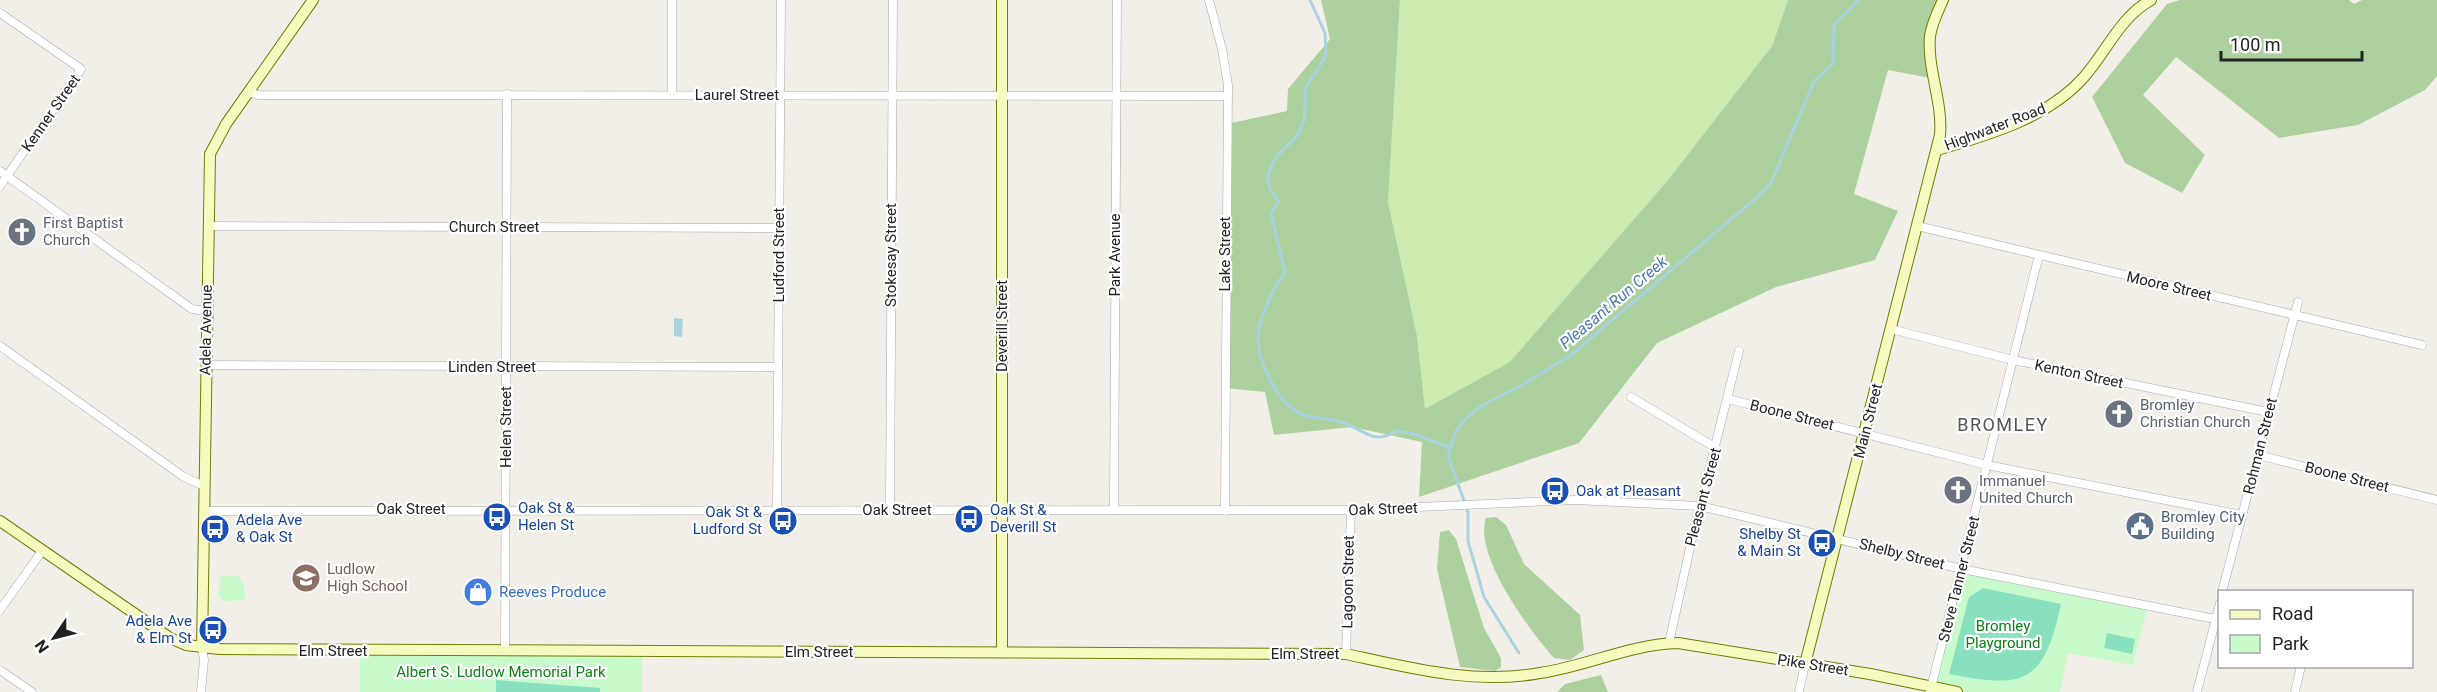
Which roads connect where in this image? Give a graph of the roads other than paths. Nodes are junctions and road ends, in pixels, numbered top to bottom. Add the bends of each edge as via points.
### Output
1 (313, 0) edge
2 (672, 0) edge
3 (781, 0) edge
4 (893, 0) edge
5 (1002, 0) edge
6 (1117, 0) edge
7 (1209, 0) edge
8 (1943, 0) edge
9 (2151, 0) edge
10 (0, 13) edge
11 (248, 92) junction
12 (507, 94) junction
13 (672, 94) junction
14 (780, 95) junction
15 (1003, 95) junction
16 (1117, 95) junction
17 (892, 96) junction
18 (1227, 96) junction
19 (1937, 150) junction
20 (3, 173) edge
21 (0, 186) edge
22 (208, 226) junction
23 (1917, 226) junction
24 (507, 227) junction
25 (779, 228) junction
26 (2039, 255) junction
27 (2298, 302) dead end
28 (207, 312) junction
29 (2294, 314) junction
30 (1891, 329) junction
31 (2421, 345) dead end
32 (0, 346) edge
33 (1739, 351) dead end
34 (2013, 360) junction
35 (206, 365) junction
36 (506, 366) junction
37 (778, 368) junction
38 (1631, 398) dead end
39 (1728, 399) junction
40 (2268, 412) junction
41 (1864, 434) junction
42 (1716, 448) junction
43 (2258, 455) junction
44 (1987, 465) junction
45 (204, 486) junction
46 (1588, 500) joint
47 (2437, 500) edge
48 (1700, 506) junction
49 (506, 509) junction
50 (777, 510) junction
51 (890, 510) junction
52 (1001, 510) junction
53 (1114, 510) junction
54 (1351, 510) junction
55 (204, 511) junction
56 (1225, 511) junction
57 (2242, 515) junction
58 (0, 521) edge
59 (1837, 538) junction
60 (42, 550) junction
61 (1962, 569) junction
62 (2222, 590) edge
63 (2218, 609) edge
64 (0, 610) edge
65 (2215, 619) junction
66 (1669, 643) junction
67 (202, 648) junction
68 (505, 651) junction
69 (1002, 652) junction
70 (1346, 654) junction
71 (1805, 664) junction
72 (2301, 668) edge
73 (0, 670) edge
74 (1931, 689) edge
75 (33, 692) edge
76 (201, 692) edge
77 (1799, 692) edge
78 (1957, 692) edge
79 (2197, 692) edge
80 (2295, 692) edge

1 - 11 main road, Adela Avenue
2 - 13 street
3 - 14 street, Ludford Street
4 - 17 street, Stokesay Street
5 - 15 main road, Deverill Street
6 - 16 street, Park Avenue
7 - 18 street, Lake Street via 1222,49
8 - 19 main road, Main Street via 1930,36 1941,112
9 - 19 main road, Highwater Road via 2121,26 2087,74 2055,103
10 - 20 street, Kenner Street via 81,69
11 - 12 street, Laurel Street
11 - 22 main road, Adela Avenue via 210,154
12 - 13 street, Laurel Street
12 - 24 street, Helen Street
13 - 14 street, Laurel Street
14 - 17 street, Laurel Street
14 - 25 street, Ludford Street
15 - 16 street, Laurel Street
15 - 17 street, Laurel Street
15 - 52 main road, Deverill Street
16 - 18 street, Laurel Street
16 - 53 street, Park Avenue
17 - 51 street, Stokesay Street
18 - 56 street, Lake Street
19 - 23 main road, Main Street
20 - 21 street, Kenner Street
20 - 28 street via 192,309
22 - 24 street, Church Street
22 - 28 main road, Adela Avenue
23 - 26 street, Moore Street
23 - 30 main road, Main Street
24 - 25 street, Church Street
24 - 36 street, Helen Street
25 - 37 street, Ludford Street
26 - 29 street, Moore Street
26 - 34 street, Steve Tanner Street
27 - 29 street, Rohman Street
28 - 35 main road, Adela Avenue
29 - 31 street, Moore Street
29 - 40 street, Rohman Street
30 - 34 street, Kenton Street
30 - 41 main road, Main Street
32 - 45 street via 184,477
33 - 39 street, Pleasant Street
34 - 40 street, Kenton Street
34 - 44 street, Steve Tanner Street
35 - 36 street, Linden Street
35 - 45 main road, Adela Avenue
36 - 37 street, Linden Street
36 - 49 street, Helen Street
37 - 50 street, Ludford Street
38 - 42 street
39 - 41 street, Boone Street
39 - 42 street, Pleasant Street
40 - 43 street, Rohman Street
41 - 44 street, Boone Street
41 - 59 main road, Main Street
42 - 48 street, Pleasant Street
43 - 47 street, Boone Street
43 - 57 street, Rohman Street
44 - 57 street, Boone Street
44 - 61 street, Steve Tanner Street
45 - 55 main road, Adela Avenue
46 - 48 street, Shelby Street
46 - 54 street, Oak Street
48 - 59 street, Shelby Street
48 - 66 street, Pleasant Street
49 - 50 street, Oak Street
49 - 55 street, Oak Street
49 - 68 street, Helen Street
50 - 51 street, Oak Street
51 - 52 street, Oak Street
52 - 53 street, Oak Street
52 - 69 main road, Deverill Street
53 - 56 street, Oak Street
54 - 56 street, Oak Street
54 - 70 street, Lagoon Street
55 - 67 main road, Adela Avenue
57 - 62 street, Rohman Street
58 - 60 main road, Elm Street
59 - 61 street, Shelby Street
59 - 71 main road, Main Street
60 - 64 street
60 - 67 main road, Elm Street via 162,633
61 - 65 street, Shelby Street
61 - 74 street, Steve Tanner Street
63 - 65 street
65 - 79 street
66 - 70 main road, Elm Street via 1650,644 1520,677 1460,676
66 - 71 main road, Pike Street
67 - 68 main road, Elm Street
67 - 76 street, Adela Avenue
68 - 69 main road, Elm Street
69 - 70 main road, Elm Street
71 - 74 main road, Pike Street
71 - 77 street, Main Street
72 - 80 street
73 - 75 street
74 - 78 main road, Pike Street

